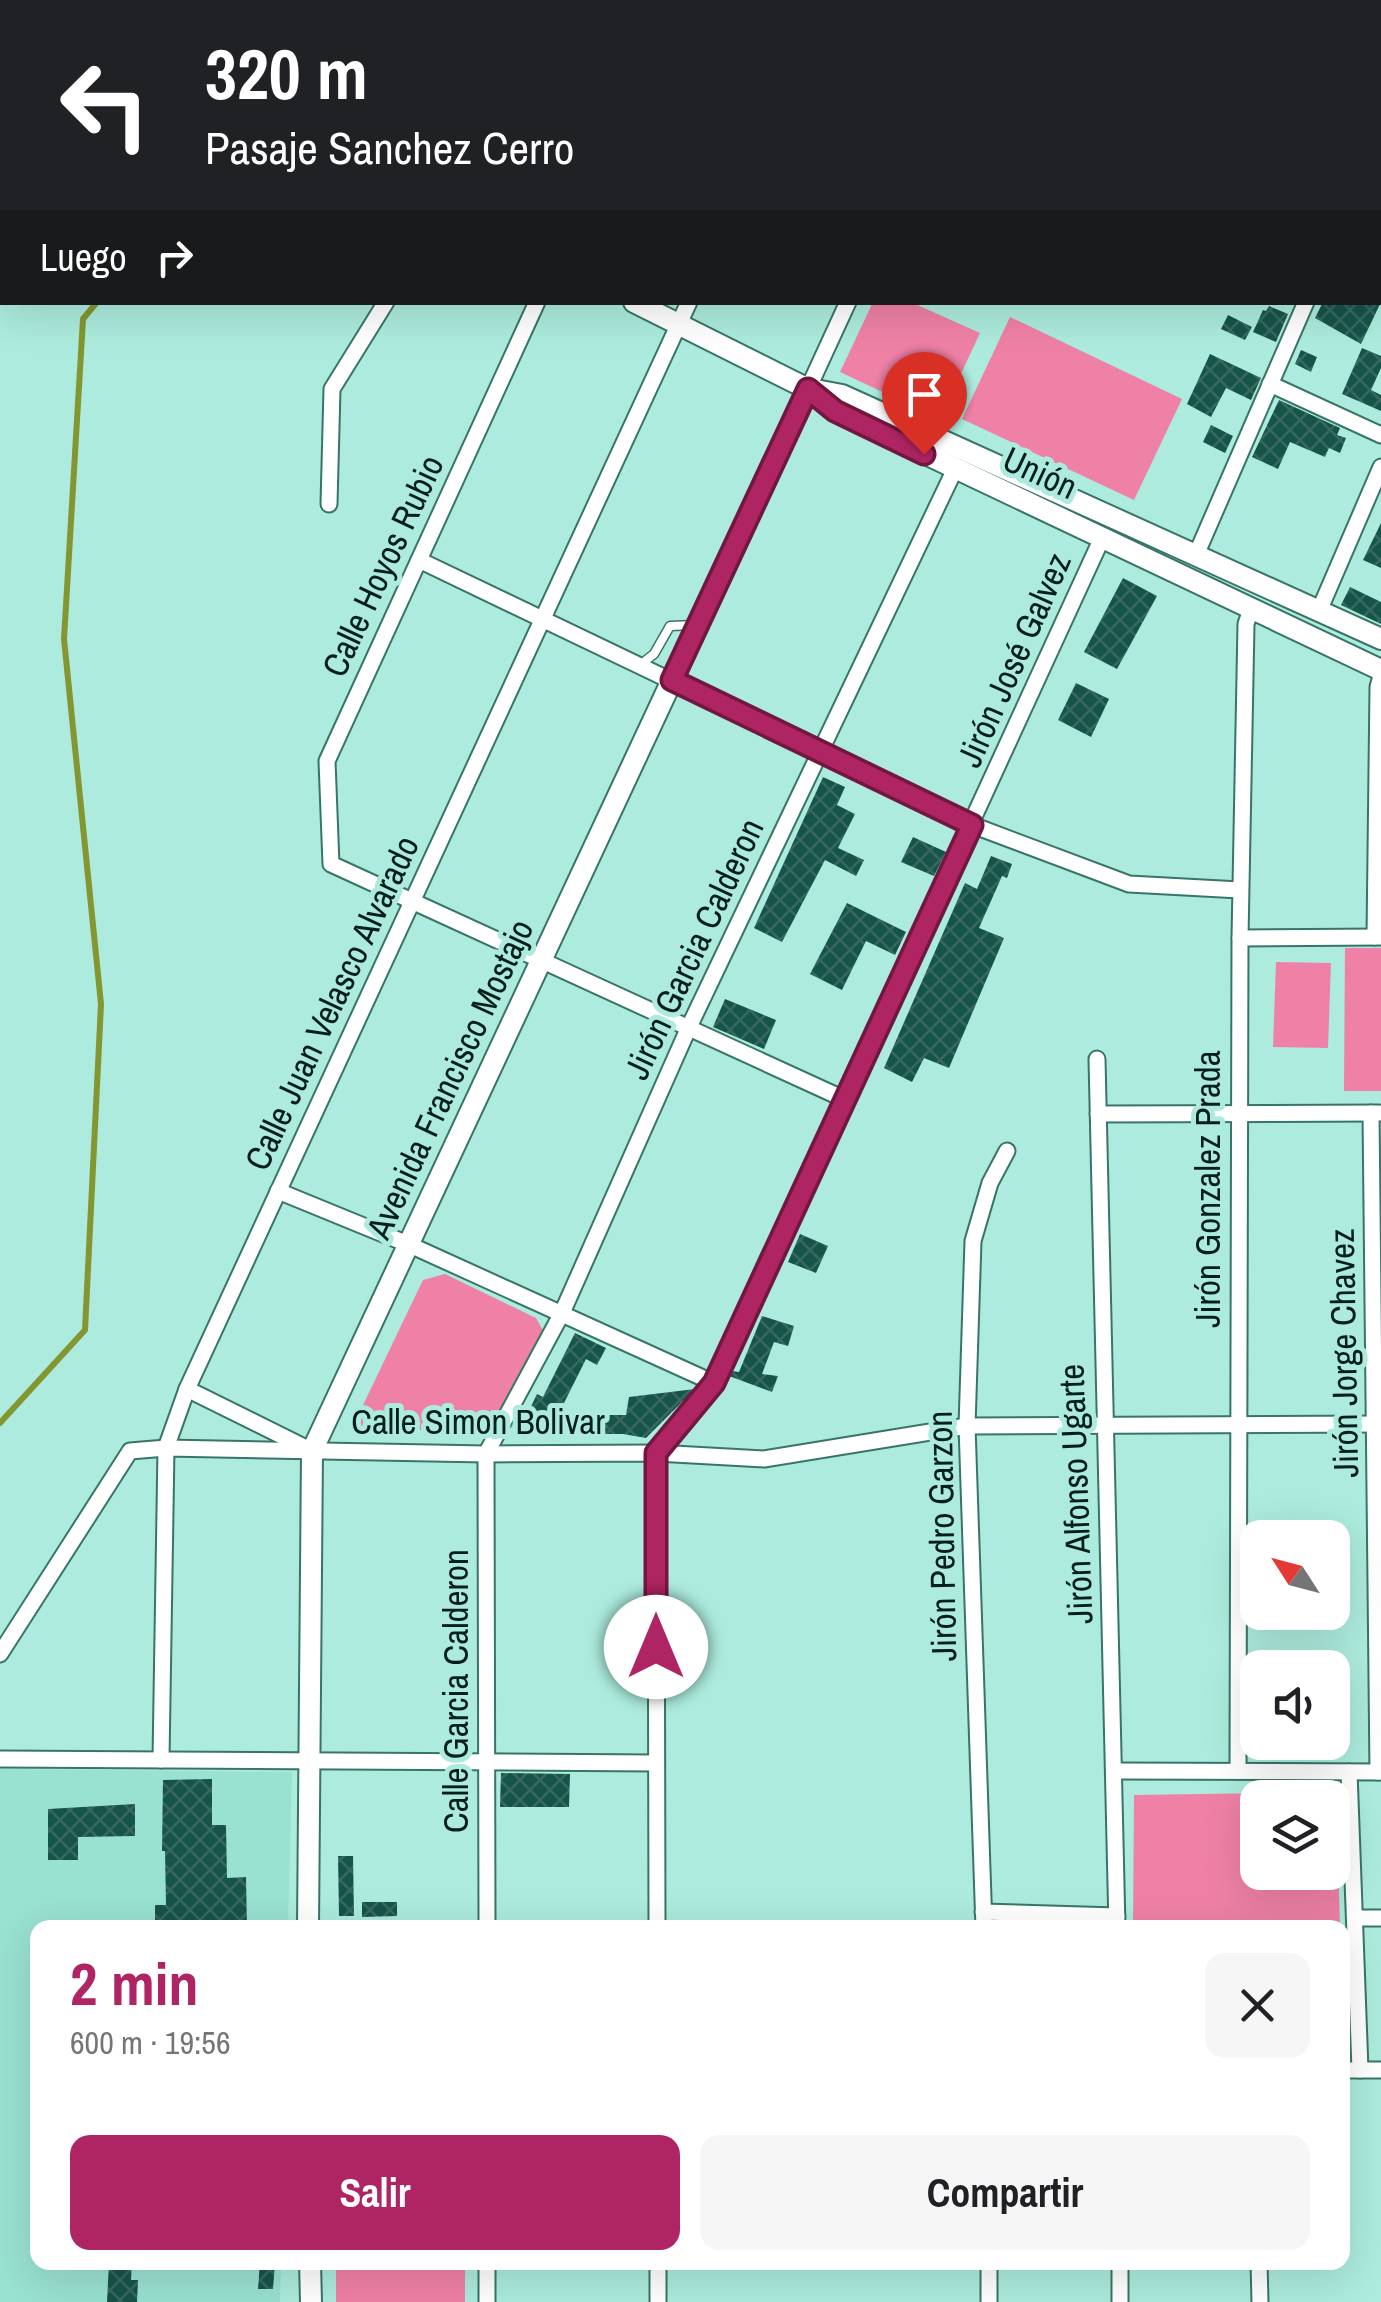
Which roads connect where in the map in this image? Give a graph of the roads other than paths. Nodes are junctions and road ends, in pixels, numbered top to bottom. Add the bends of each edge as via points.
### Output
1 (384, 305) edge
2 (535, 305) edge
3 (640, 305) edge
4 (688, 305) edge
5 (847, 305) edge
6 (1305, 305) edge
7 (679, 325) junction
8 (1270, 384) junction
9 (808, 389) junction
10 (1381, 434) edge
11 (1381, 467) edge
12 (954, 468) junction
13 (329, 504) dead end
14 (1102, 538) junction
15 (1196, 555) junction
16 (418, 560) junction
17 (1251, 608) junction
18 (1319, 610) junction
19 (542, 619) junction
20 (698, 624) junction
21 (1381, 639) edge
22 (640, 664) junction
23 (1381, 673) edge
24 (672, 680) junction
25 (820, 750) junction
26 (972, 825) junction
27 (1240, 890) junction
28 (412, 904) junction
29 (1378, 937) edge
30 (1240, 938) junction
31 (541, 959) junction
32 (689, 1027) junction
33 (1097, 1058) dead end
34 (844, 1099) junction
35 (1239, 1113) junction
36 (1376, 1113) edge
37 (1098, 1114) junction
38 (1008, 1150) dead end
39 (278, 1190) junction
40 (410, 1245) junction
41 (562, 1313) junction
42 (714, 1383) junction
43 (186, 1389) junction
44 (1237, 1424) junction
45 (1378, 1424) edge
46 (1103, 1425) junction
47 (968, 1426) junction
48 (166, 1448) junction
49 (312, 1451) junction
50 (656, 1453) junction
51 (486, 1454) junction
52 (0, 1654) edge
53 (0, 1759) edge
54 (161, 1760) junction
55 (309, 1761) junction
56 (486, 1762) junction
57 (656, 1764) junction
58 (1115, 1771) junction
59 (1238, 1771) junction
60 (1349, 1772) junction
61 (1380, 1772) edge
62 (1356, 1918) junction
63 (1381, 1918) edge
64 (308, 1920) edge
65 (486, 1920) edge
66 (657, 1920) edge
67 (983, 1920) edge
68 (1117, 1920) edge
69 (1350, 2070) edge
70 (1360, 2070) junction
71 (1381, 2070) edge
72 (310, 2270) edge
73 (487, 2270) edge
74 (658, 2270) edge
75 (989, 2270) edge
76 (1120, 2270) edge
77 (1260, 2270) edge
78 (311, 2302) edge
79 (487, 2302) edge
80 (658, 2302) edge
81 (990, 2302) edge
82 (1120, 2302) edge
83 (1260, 2302) edge

1 - 13 street via 332,389
2 - 16 street, Calle Hoyos Rubio
3 - 7 street
4 - 7 street, Calle Juan Velasco Alvarado
5 - 9 street, Avenida Francisco Mostajo
6 - 8 street
7 - 9 street
7 - 19 street, Calle Juan Velasco Alvarado
8 - 10 street
8 - 15 street
9 - 12 street, Unión via 835,411
9 - 15 street, Unión via 842,394
9 - 20 street, Avenida Francisco Mostajo
11 - 18 street
12 - 14 street, Unión
12 - 25 street, Jirón Garcia Calderon
14 - 17 street, Unión
14 - 26 street, Jirón José Galvez
15 - 18 street, Unión
16 - 19 street
16 - 28 street, Calle Hoyos Rubio via 327,762 330,864
17 - 23 street, Unión
17 - 27 street, Jirón Gonzalez Prada
18 - 21 street, Unión
19 - 22 street
19 - 28 street, Calle Juan Velasco Alvarado
20 - 22 lane via 670,626
20 - 24 street, Avenida Francisco Mostajo
22 - 24 street
23 - 29 street
24 - 25 street
24 - 31 street, Avenida Francisco Mostajo
25 - 26 street
25 - 32 street, Jirón Garcia Calderon
26 - 27 street via 1129,884
26 - 34 street, Jirón José Galvez
27 - 30 street, Jirón Gonzalez Prada
28 - 31 street
28 - 39 street, Calle Juan Velasco Alvarado
29 - 30 street
30 - 35 street, Jirón Gonzalez Prada
31 - 32 street
31 - 40 street, Avenida Francisco Mostajo
32 - 34 street
32 - 41 street, Jirón Garcia Calderon
33 - 37 street, Jirón Alfonso Ugarte
34 - 42 street, Jirón José Galvez
35 - 36 street
35 - 37 street
35 - 44 street, Jirón Gonzalez Prada
36 - 45 street, Jirón Jorge Chavez
37 - 46 street, Jirón Alfonso Ugarte
38 - 47 street, Jirón Pedro Garzon via 974,1241
39 - 40 street
39 - 43 street, Calle Juan Velasco Alvarado
40 - 41 street
40 - 49 street, Avenida Francisco Mostajo
41 - 42 street
41 - 51 street, Jirón Garcia Calderon
42 - 50 street, Jirón José Galvez
43 - 48 street, Calle Juan Velasco Alvarado
43 - 49 street
44 - 45 street, Calle Simon Bolivar
44 - 46 street, Calle Simon Bolivar
44 - 59 street, Jirón Gonzalez Prada
45 - 61 street, Jirón Jorge Chavez
46 - 47 street, Calle Simon Bolivar
46 - 58 street, Jirón Alfonso Ugarte
47 - 50 street, Calle Simon Bolivar via 764,1459
47 - 67 street, Jirón Pedro Garzon
48 - 49 street, Calle Simon Bolivar
48 - 52 street, Calle Simon Bolivar via 130,1451
48 - 54 street, Calle Juan Velasco Alvarado
49 - 51 street, Calle Simon Bolivar
49 - 55 street, Avenida Francisco Mostajo
50 - 51 street, Calle Simon Bolivar
50 - 57 street
51 - 56 street, Calle Garcia Calderon
53 - 54 street
54 - 55 street
55 - 56 street
55 - 64 street, Avenida Francisco Mostajo
56 - 57 street
56 - 65 street, Calle Garcia Calderon
57 - 66 street
58 - 59 street
58 - 68 street, Jirón Alfonso Ugarte
59 - 60 street
60 - 61 street
60 - 62 street
62 - 63 street
62 - 70 street
69 - 70 street
70 - 71 street
72 - 78 street
73 - 79 street
74 - 80 street
75 - 81 street
76 - 82 street
77 - 83 street

